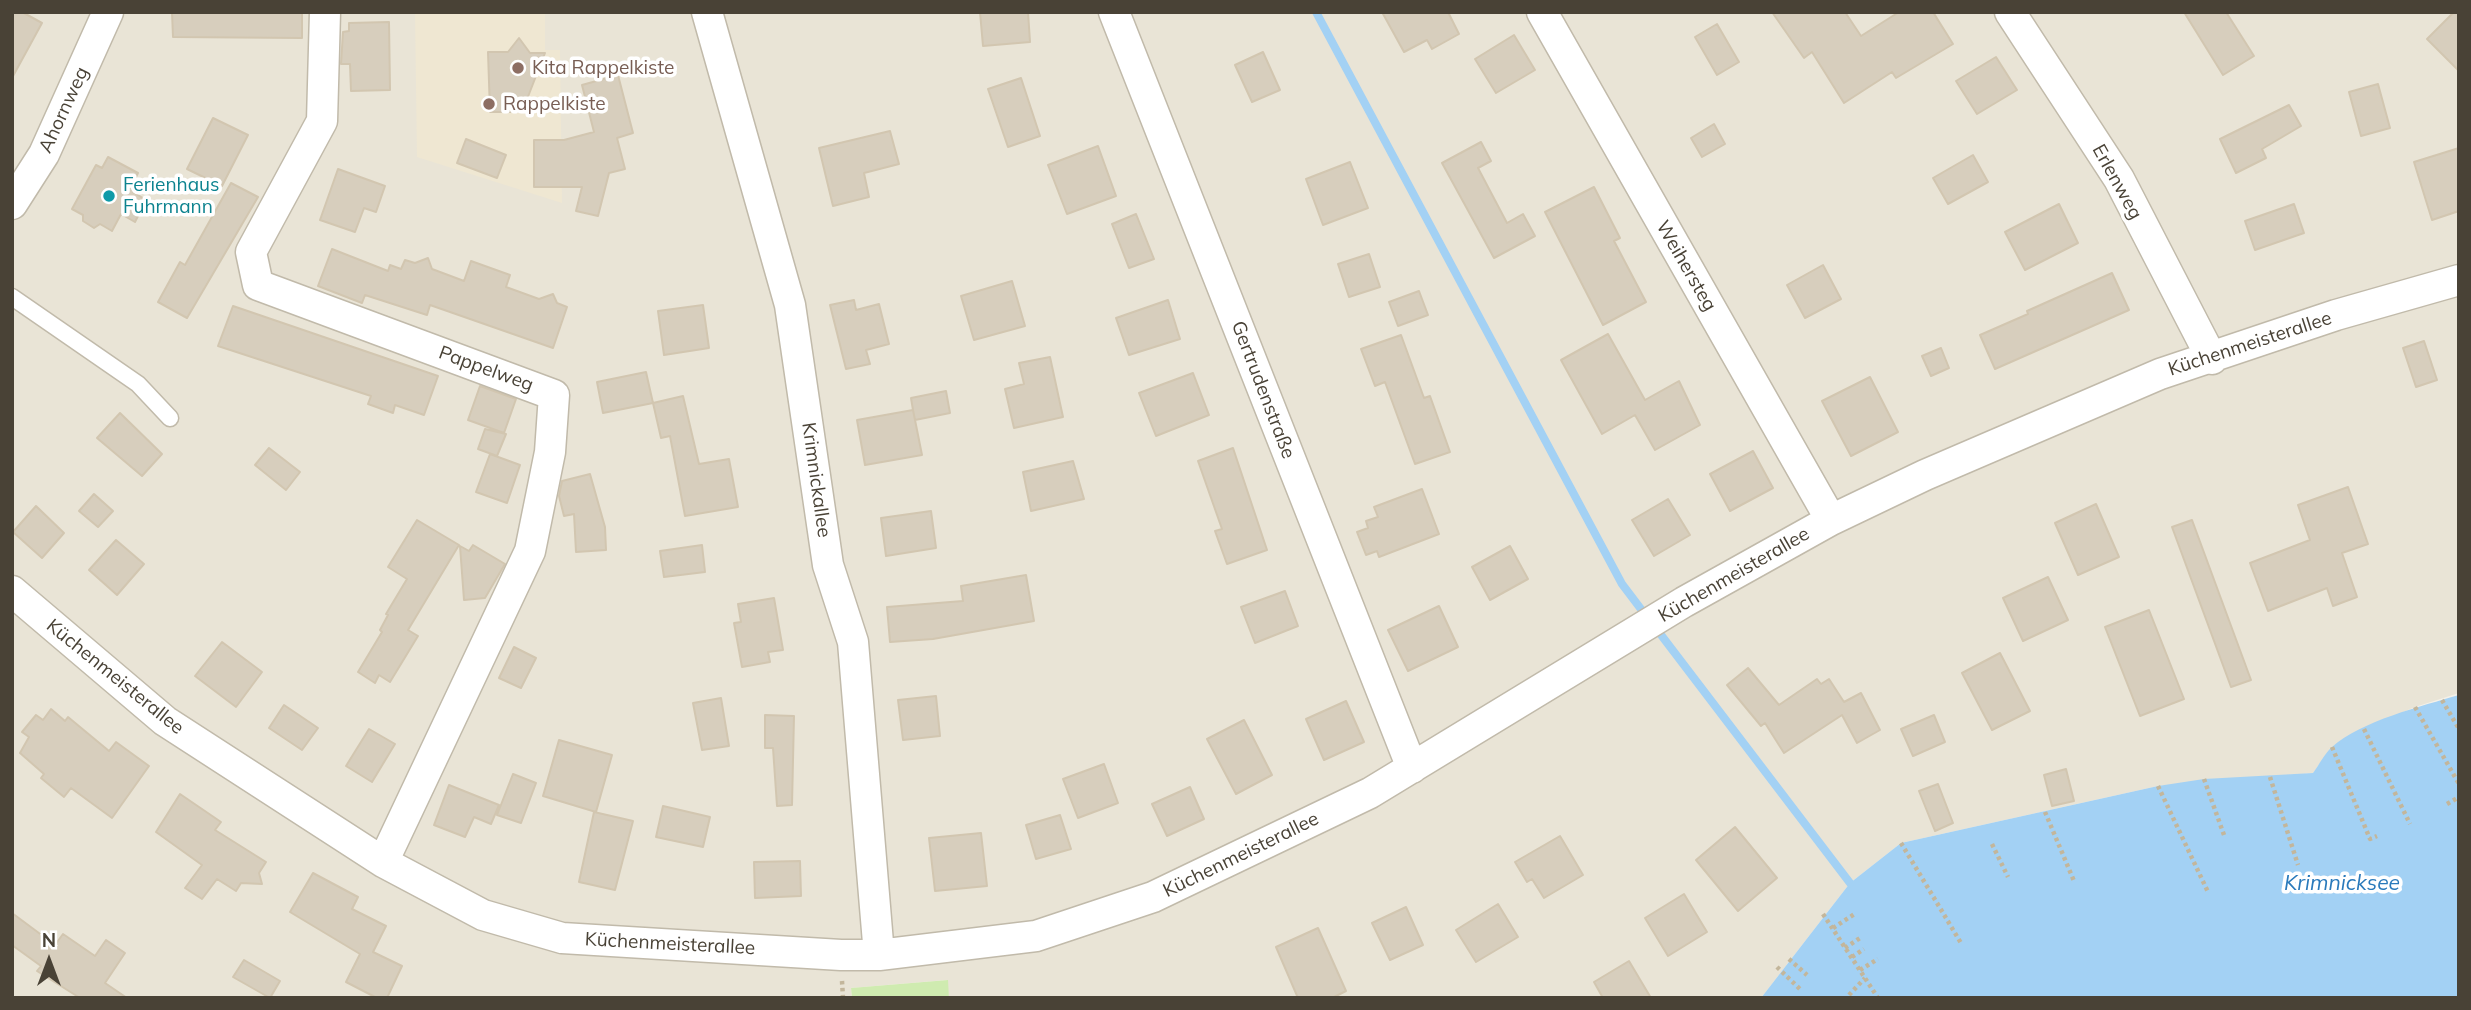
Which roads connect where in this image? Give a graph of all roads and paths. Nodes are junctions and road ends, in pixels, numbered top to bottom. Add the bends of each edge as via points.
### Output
1 (108, 12) edge
2 (325, 12) edge
3 (707, 12) edge
4 (1114, 12) edge
5 (1542, 12) edge
6 (2010, 12) edge
7 (12, 204) edge
8 (2459, 280) edge
9 (12, 297) edge
10 (2211, 359) junction
11 (170, 418) dead end
12 (1831, 520) junction
13 (12, 591) edge
14 (2442, 699) dead end
15 (2415, 707) dead end
16 (2364, 729) dead end
17 (2459, 729) edge
18 (2332, 747) dead end
19 (1412, 768) junction
20 (2270, 777) dead end
21 (2204, 779) dead end
22 (2459, 784) edge
23 (2158, 786) dead end
24 (2459, 797) edge
25 (2447, 804) dead end
26 (2045, 812) dead end
27 (2410, 824) dead end
28 (2224, 835) dead end
29 (2376, 836) dead end
30 (1901, 843) dead end
31 (1992, 844) dead end
32 (383, 862) junction
33 (2298, 865) dead end
34 (2008, 877) dead end
35 (2074, 881) dead end
36 (2208, 892) dead end
37 (1856, 913) dead end
38 (1823, 914) dead end
39 (1833, 928) junction
40 (1860, 938) dead end
41 (1961, 943) dead end
42 (1846, 948) junction
43 (1864, 949) dead end
44 (879, 956) junction
45 (1852, 957) junction
46 (1789, 959) dead end
47 (1878, 959) dead end
48 (1777, 967) dead end
49 (1860, 970) junction
50 (1807, 975) dead end
51 (1865, 978) junction
52 (1801, 990) dead end
53 (1849, 995) dead end
54 (1878, 998) edge

1 - 7 street, Ahornweg via 44,154
2 - 32 street, Pappelweg via 322,121 251,252 258,285 554,395 550,452 530,551
3 - 44 street, Krimnickallee via 790,305 828,565 853,642
4 - 19 street, Gertrudenstraße
5 - 12 street, Weihersteg
6 - 10 street, Erlenweg via 2119,179
8 - 10 street, Küchenmeisterallee via 2336,315
9 - 11 lane via 138,384
10 - 12 street, Küchenmeisterallee via 2160,374 2019,433
12 - 19 street, Küchenmeisterallee via 1684,602
13 - 32 street, Küchenmeisterallee via 165,721
14 - 17 path
15 - 22 path
16 - 27 path
18 - 29 path via 2370,839
19 - 44 street, Küchenmeisterallee via 1370,793 1153,897 1035,936
20 - 33 path
21 - 28 path
23 - 36 path
24 - 25 path
26 - 35 path
30 - 41 path
31 - 34 path
32 - 44 street, Küchenmeisterallee via 484,915 562,938
37 - 39 path
38 - 39 path
39 - 42 path
40 - 42 path
42 - 45 path
43 - 45 path
45 - 49 path
46 - 50 path
47 - 49 path
48 - 52 path
49 - 51 path
51 - 53 path
51 - 54 path

